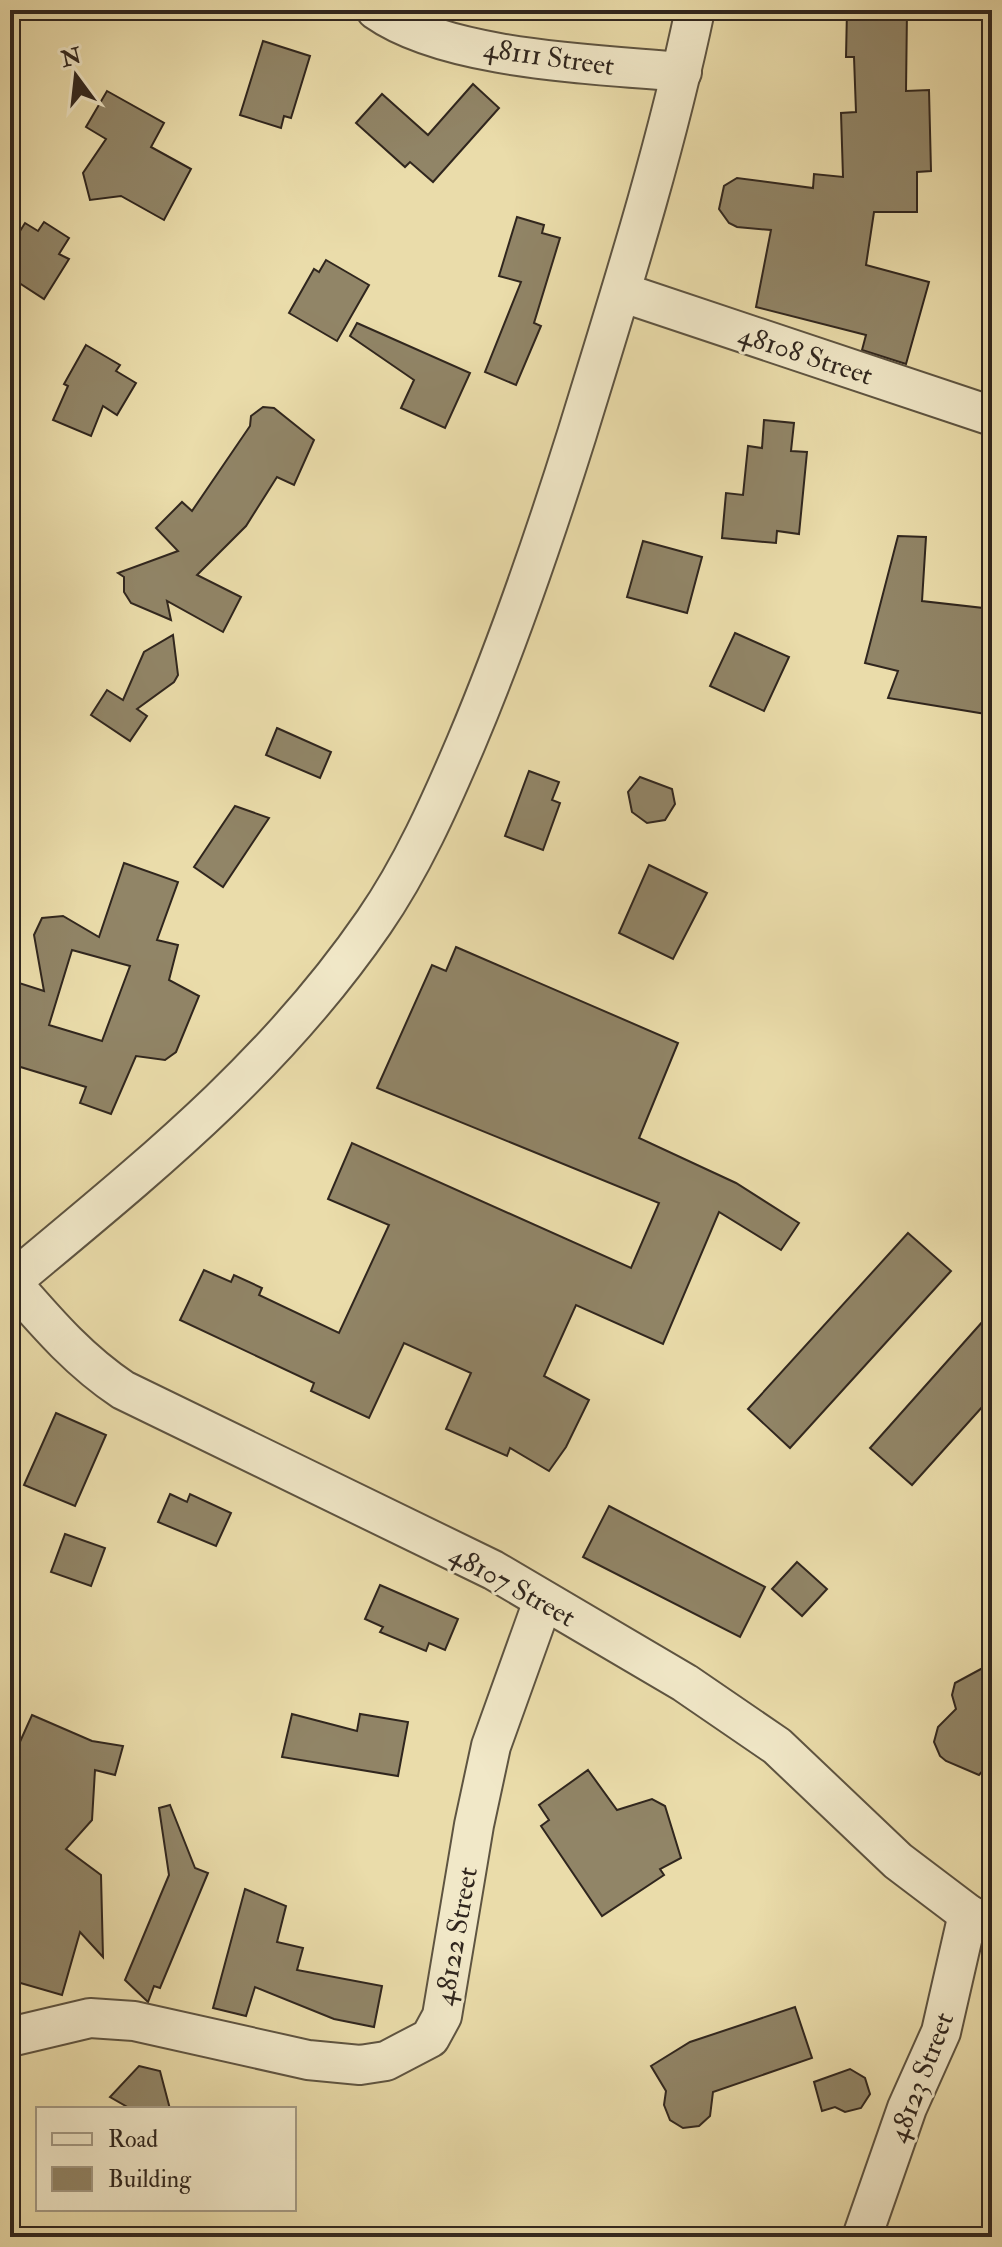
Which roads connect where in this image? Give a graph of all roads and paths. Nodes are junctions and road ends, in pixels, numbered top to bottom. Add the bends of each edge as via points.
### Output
1 (376, 10) edge
2 (695, 10) edge
3 (682, 72) junction
4 (621, 292) junction
5 (992, 416) edge
6 (11, 1282) edge
7 (543, 1601) junction
8 (980, 1921) edge
9 (10, 2037) edge
10 (862, 2237) edge

1 - 3 street, 48111 Street via 429,36 531,58
2 - 3 street
3 - 4 street
4 - 5 street, 48108 Street
4 - 6 street via 538,559 498,666 416,852 375,922 266,1059 184,1138
6 - 7 street, 48107 Street via 67,1346 123,1390 493,1570
7 - 8 street, 48107 Street via 739,1717 777,1746 898,1861
7 - 9 street, 48122 Street via 491,1746 442,2016 430,2038 386,2061 360,2065 308,2060 134,2021 90,2018
8 - 10 street, 48123 Street

